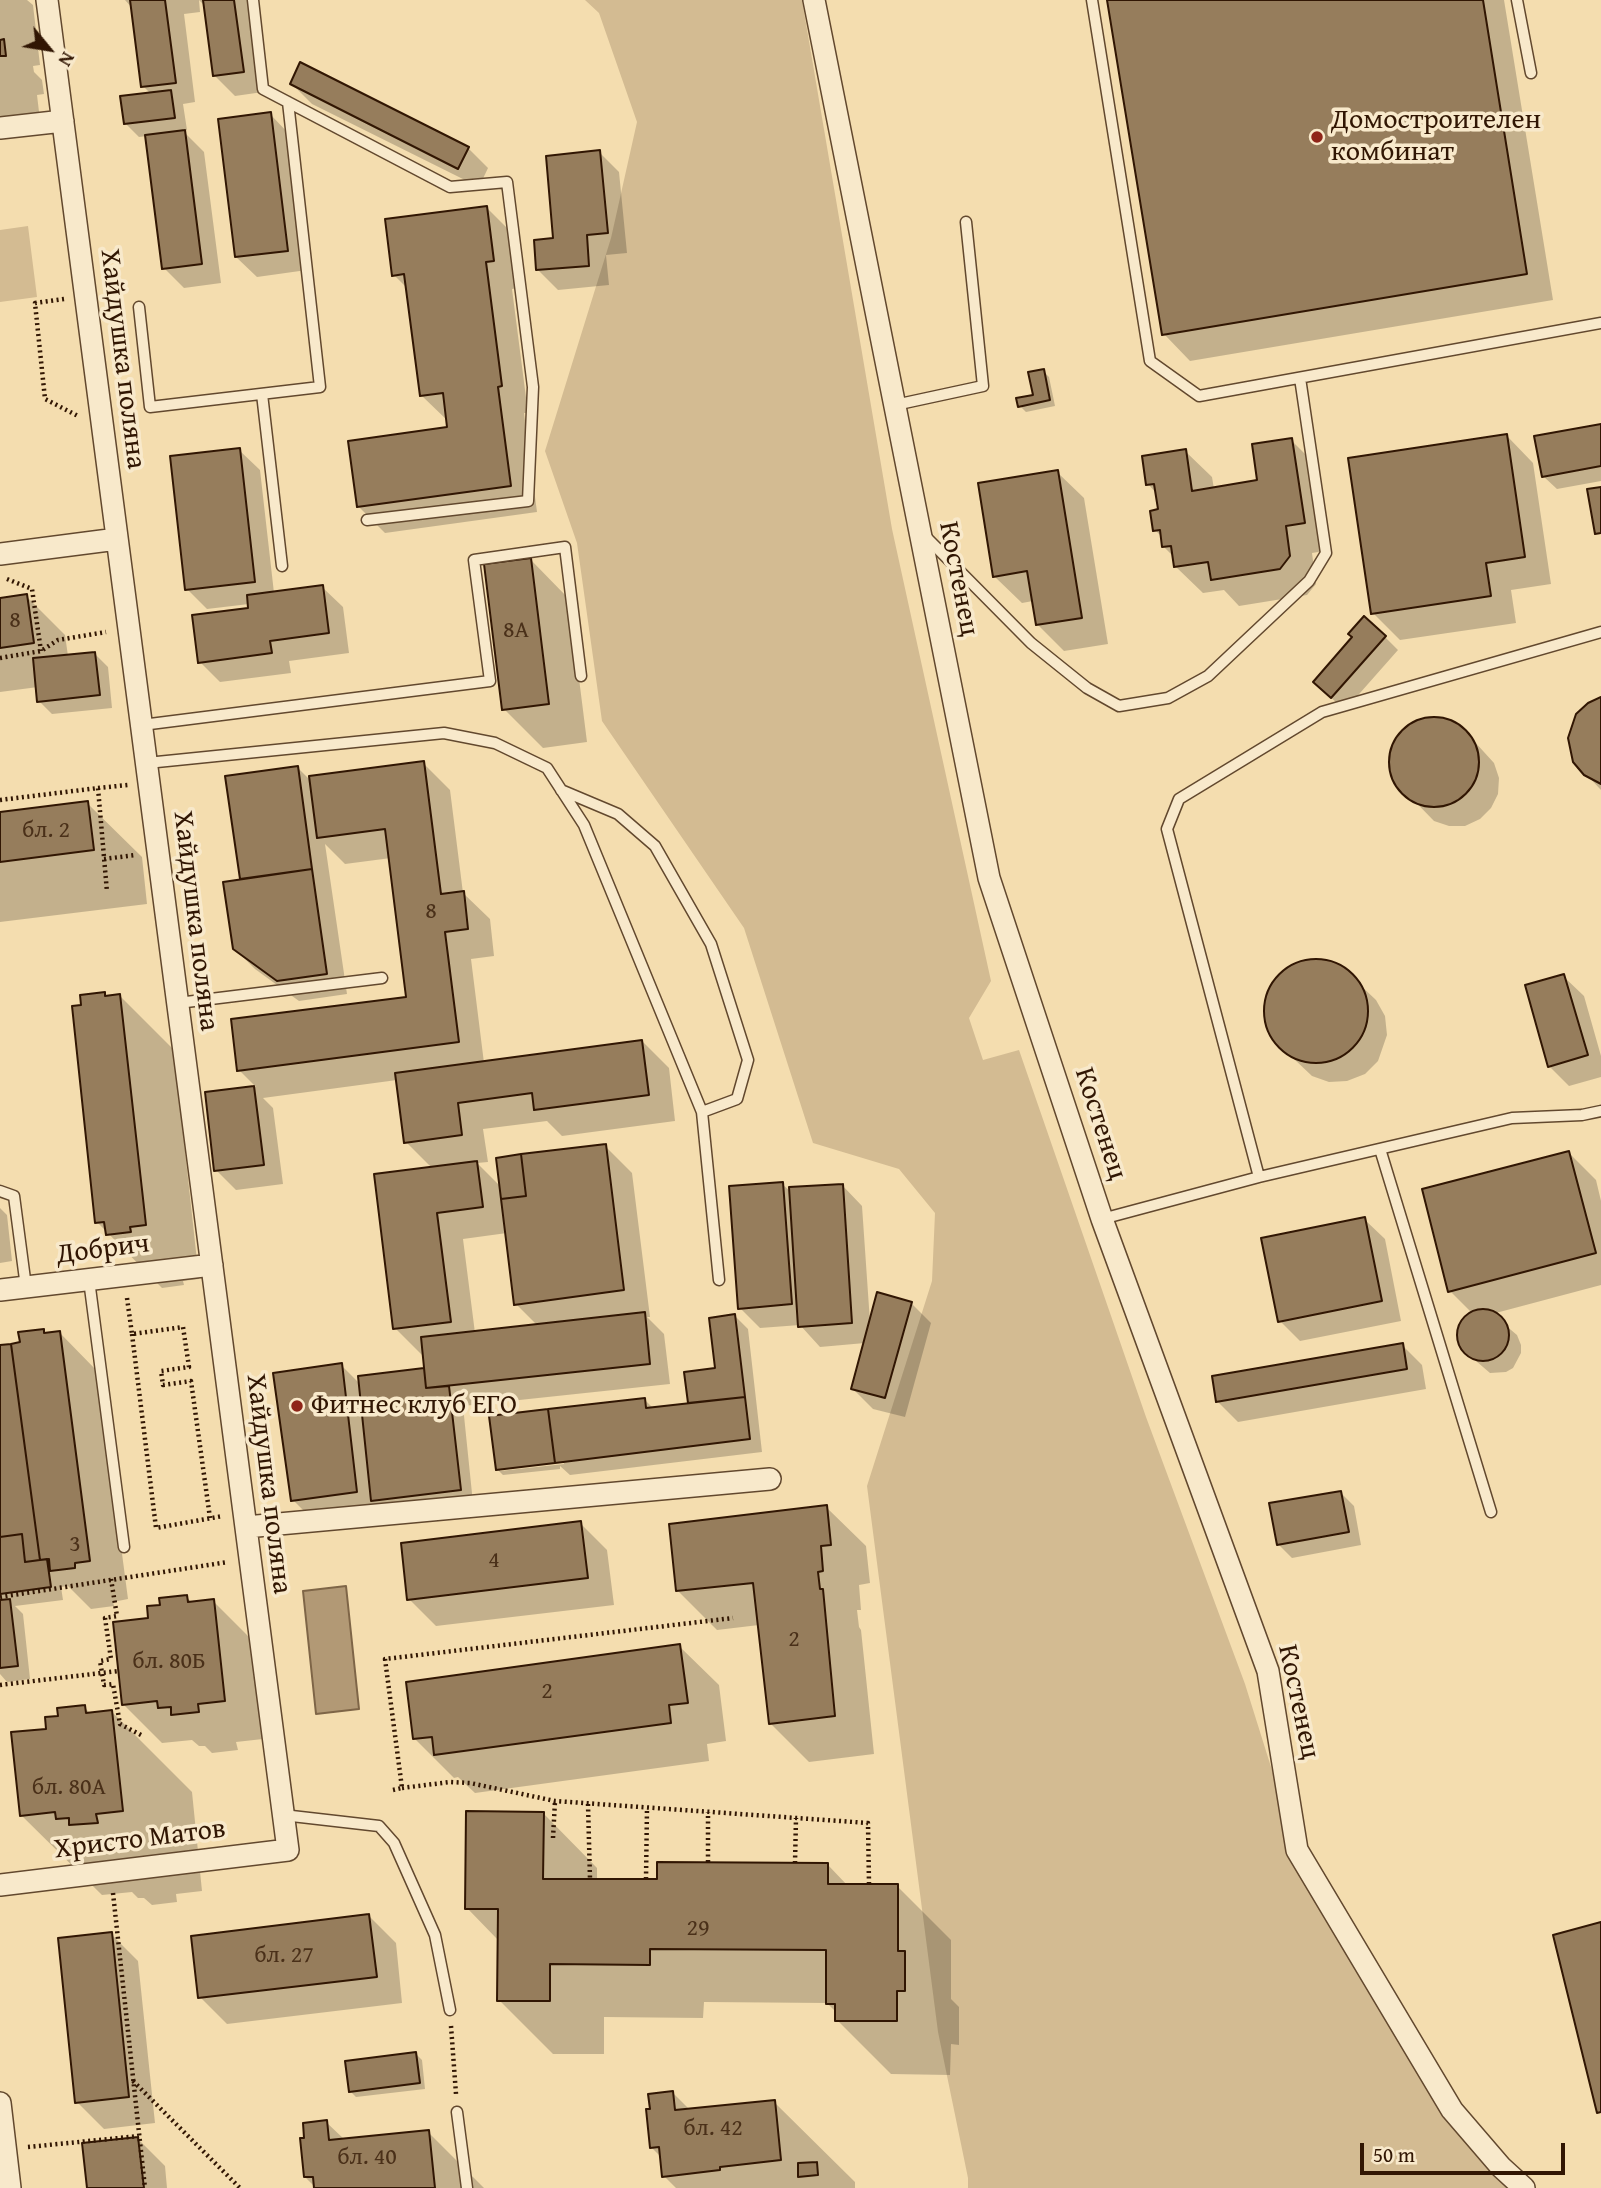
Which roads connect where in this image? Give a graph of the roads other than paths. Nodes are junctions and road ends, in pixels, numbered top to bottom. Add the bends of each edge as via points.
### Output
1 (47, 0) edge
2 (253, 0) edge
3 (814, 0) edge
4 (1092, 0) edge
5 (1517, 0) edge
6 (1531, 73) dead end
7 (288, 102) junction
8 (63, 121) junction
9 (0, 128) edge
10 (966, 222) dead end
11 (139, 307) dead end
12 (1601, 323) edge
13 (1300, 378) junction
14 (262, 394) junction
15 (895, 405) junction
16 (367, 520) dead end
17 (920, 530) junction
18 (117, 540) junction
19 (0, 554) edge
20 (282, 566) dead end
21 (1601, 632) edge
22 (581, 676) dead end
23 (142, 725) junction
24 (147, 764) junction
25 (561, 790) junction
26 (382, 978) dead end
27 (178, 1003) junction
28 (1601, 1111) edge
29 (702, 1112) junction
30 (1380, 1149) junction
31 (1259, 1177) junction
32 (0, 1191) edge
33 (1102, 1219) junction
34 (212, 1265) junction
35 (89, 1280) junction
36 (719, 1280) dead end
37 (26, 1287) junction
38 (0, 1290) edge
39 (770, 1479) dead end
40 (1492, 1511) dead end
41 (245, 1520) junction
42 (124, 1547) dead end
43 (283, 1815) junction
44 (288, 1850) joint
45 (0, 1885) edge
46 (450, 2010) road end
47 (0, 2103) edge
48 (457, 2112) road end
49 (10, 2188) edge
50 (467, 2188) edge
51 (1524, 2188) edge

1 - 8 street, Хайдушка поляна
2 - 7 lane via 263,89
3 - 15 street, Костенец
4 - 13 lane via 1150,361 1199,396
5 - 6 lane
7 - 14 lane via 320,387
7 - 16 lane via 450,187 507,182 533,387 528,501
8 - 9 street
8 - 18 street, Хайдушка поляна
10 - 15 lane via 983,386
11 - 14 lane via 150,407
12 - 13 lane
13 - 17 lane via 1326,552 1309,581 1208,676 1168,698 1119,706 1087,688 1031,643
14 - 20 lane
15 - 17 street, Костенец
17 - 33 street, Костенец via 989,878
18 - 19 street
18 - 23 street, Хайдушка поляна
21 - 31 lane via 1322,712 1179,799 1167,828
22 - 23 lane via 565,547 474,560 490,681
23 - 24 street, Хайдушка поляна
24 - 25 lane via 444,733 495,743 547,768
24 - 27 street, Хайдушка поляна
25 - 29 lane via 584,825
25 - 29 lane via 618,814 655,846 711,944 748,1060 737,1099
26 - 27 lane
27 - 34 street, Хайдушка поляна
28 - 30 lane via 1512,1118
29 - 36 lane
30 - 31 lane
30 - 40 lane
31 - 33 lane
32 - 37 lane via 14,1196
33 - 51 street, Костенец via 1268,1671 1297,1850 1452,2110
34 - 35 street, Добрич
34 - 41 street, Хайдушка поляна
35 - 37 street, Добрич
35 - 42 lane
37 - 38 street, Добрич
39 - 41 street
41 - 43 street, Хайдушка поляна
43 - 44 street, Хайдушка поляна
43 - 46 lane via 379,1826 394,1843 435,1935
44 - 45 street, Христо Матов
47 - 49 street
48 - 50 lane

